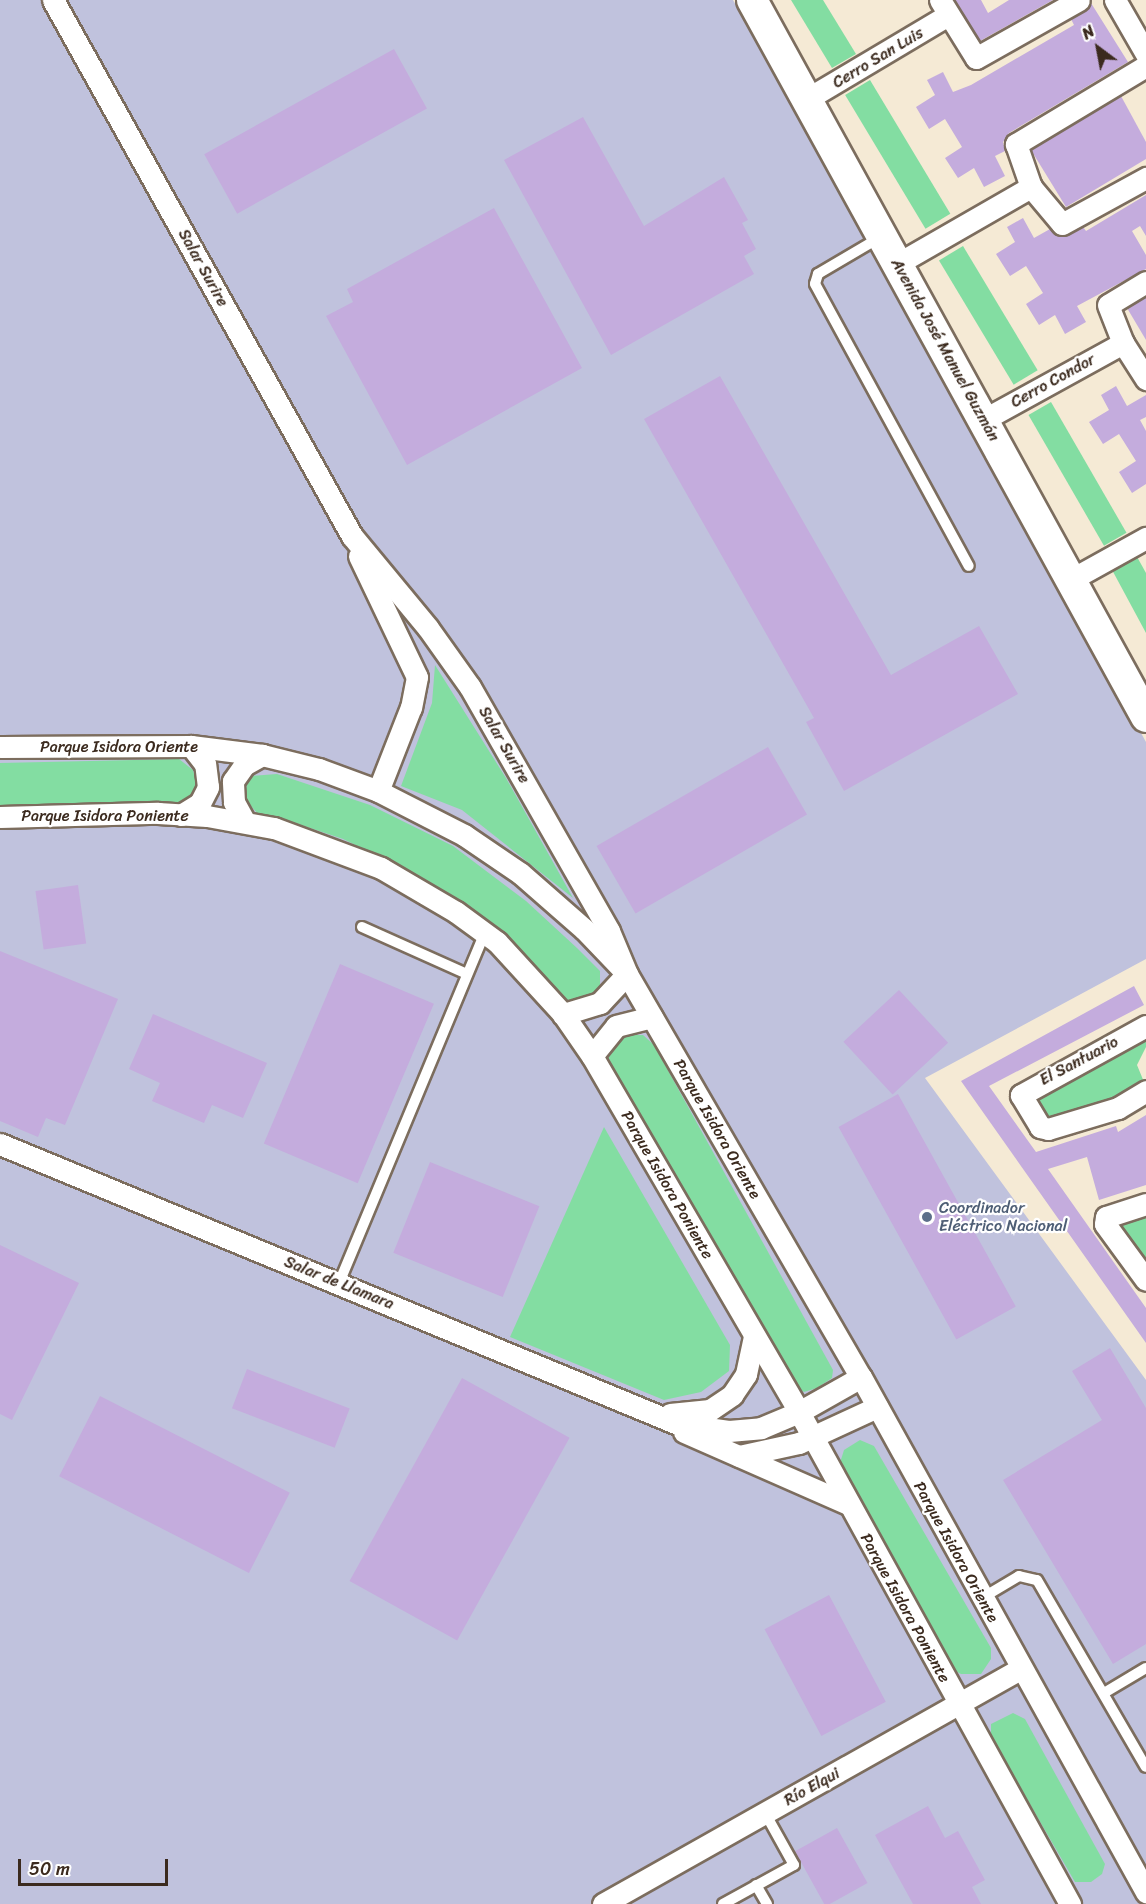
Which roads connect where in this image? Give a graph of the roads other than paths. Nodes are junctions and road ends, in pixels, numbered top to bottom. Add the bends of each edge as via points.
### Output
1 (53, 0) edge
2 (752, 0) edge
3 (1079, 0) edge
4 (1115, 0) edge
5 (944, 8) edge
6 (1146, 54) edge
7 (1146, 66) edge
8 (807, 99) junction
9 (1146, 178) edge
10 (1031, 187) junction
11 (882, 236) junction
12 (897, 264) junction
13 (1146, 282) edge
14 (1123, 343) junction
15 (1146, 379) edge
16 (983, 420) junction
17 (352, 536) junction
18 (1146, 538) edge
19 (969, 566) dead end
20 (1072, 579) junction
21 (1144, 708) edge
22 (191, 746) junction
23 (0, 747) edge
24 (262, 755) junction
25 (378, 791) junction
26 (181, 815) junction
27 (0, 817) edge
28 (245, 822) junction
29 (362, 927) dead end
30 (485, 933) junction
31 (467, 974) junction
32 (627, 974) junction
33 (563, 1014) junction
34 (652, 1017) junction
35 (1146, 1026) edge
36 (592, 1056) junction
37 (1146, 1091) edge
38 (0, 1144) edge
39 (1146, 1204) edge
40 (1146, 1280) edge
41 (339, 1283) junction
42 (754, 1336) junction
43 (861, 1377) junction
44 (877, 1407) junction
45 (799, 1413) junction
46 (657, 1414) junction
47 (678, 1424) junction
48 (813, 1438) junction
49 (738, 1456) junction
50 (848, 1504) junction
51 (982, 1598) junction
52 (1146, 1668) edge
53 (1020, 1669) junction
54 (1104, 1693) junction
55 (957, 1705) junction
56 (1146, 1767) edge
57 (765, 1814) junction
58 (756, 1885) junction
59 (1146, 1892) edge
60 (603, 1904) edge
61 (723, 1904) edge
62 (767, 1904) edge
63 (1070, 1904) edge

1 - 17 street, Salar Surire
2 - 8 street, Avenida José Manuel Guzmán
3 - 5 street via 976,58
4 - 6 street
5 - 8 street, Cerro San Luis
7 - 10 street via 1016,144
8 - 11 street, Avenida José Manuel Guzmán
9 - 10 street via 1062,224
10 - 12 street
11 - 12 street, Avenida José Manuel Guzmán
11 - 19 lane via 818,273 815,284
12 - 16 street, Avenida José Manuel Guzmán
13 - 14 street via 1108,305
14 - 15 street
14 - 16 street, Cerro Condor
16 - 20 street, Avenida José Manuel Guzmán
17 - 25 street, Salar Surire via 417,677 411,707
17 - 32 street, Salar Surire via 428,628 475,695 590,896
18 - 20 street
20 - 21 street, Avenida José Manuel Guzmán
22 - 23 street, Parque Isidora Oriente
22 - 24 street, Parque Isidora Oriente
22 - 26 street via 205,764 208,787 200,803
24 - 25 street, Parque Isidora Oriente
24 - 28 street via 244,765 233,781 234,802
25 - 32 street, Parque Isidora Oriente via 464,835 520,873 584,928
26 - 27 street, Parque Isidora Poniente
26 - 28 street, Parque Isidora Poniente
28 - 30 street, Parque Isidora Poniente via 302,836 381,868
29 - 31 lane
30 - 31 lane
30 - 33 street, Parque Isidora Poniente
31 - 41 lane
32 - 33 street via 600,1003
32 - 34 street, Parque Isidora Oriente
33 - 36 street, Parque Isidora Poniente
34 - 36 street via 616,1026
34 - 43 street, Parque Isidora Oriente
35 - 37 street, El Santuario via 1021,1095 1040,1127 1048,1129 1118,1108
36 - 42 street, Parque Isidora Poniente
38 - 41 street, Salar de Llamara
39 - 40 street via 1106,1217 1105,1224
41 - 46 street, Salar de Llamara
42 - 45 street, Parque Isidora Poniente
42 - 46 street via 746,1374 723,1403 695,1413
43 - 44 street, Parque Isidora Oriente
43 - 45 street, Salar de Llamara
44 - 48 street
44 - 51 street, Parque Isidora Oriente
45 - 47 street, Salar de Llamara via 745,1430
45 - 48 street, Parque Isidora Poniente
46 - 47 street, Salar de Llamara
47 - 49 street, Salar de Llamara via 694,1439
48 - 49 street
48 - 50 street, Parque Isidora Poniente
49 - 50 street, Salar de Llamara
50 - 55 street, Parque Isidora Poniente
51 - 53 street, Parque Isidora Oriente
51 - 54 lane via 1019,1576 1037,1580
52 - 54 lane
53 - 55 street, Río Elqui
53 - 59 street, Parque Isidora Oriente
54 - 56 lane
55 - 57 street, Río Elqui
55 - 63 street, Parque Isidora Poniente
57 - 58 lane via 794,1865
57 - 60 street, Río Elqui
58 - 61 lane
58 - 62 lane

